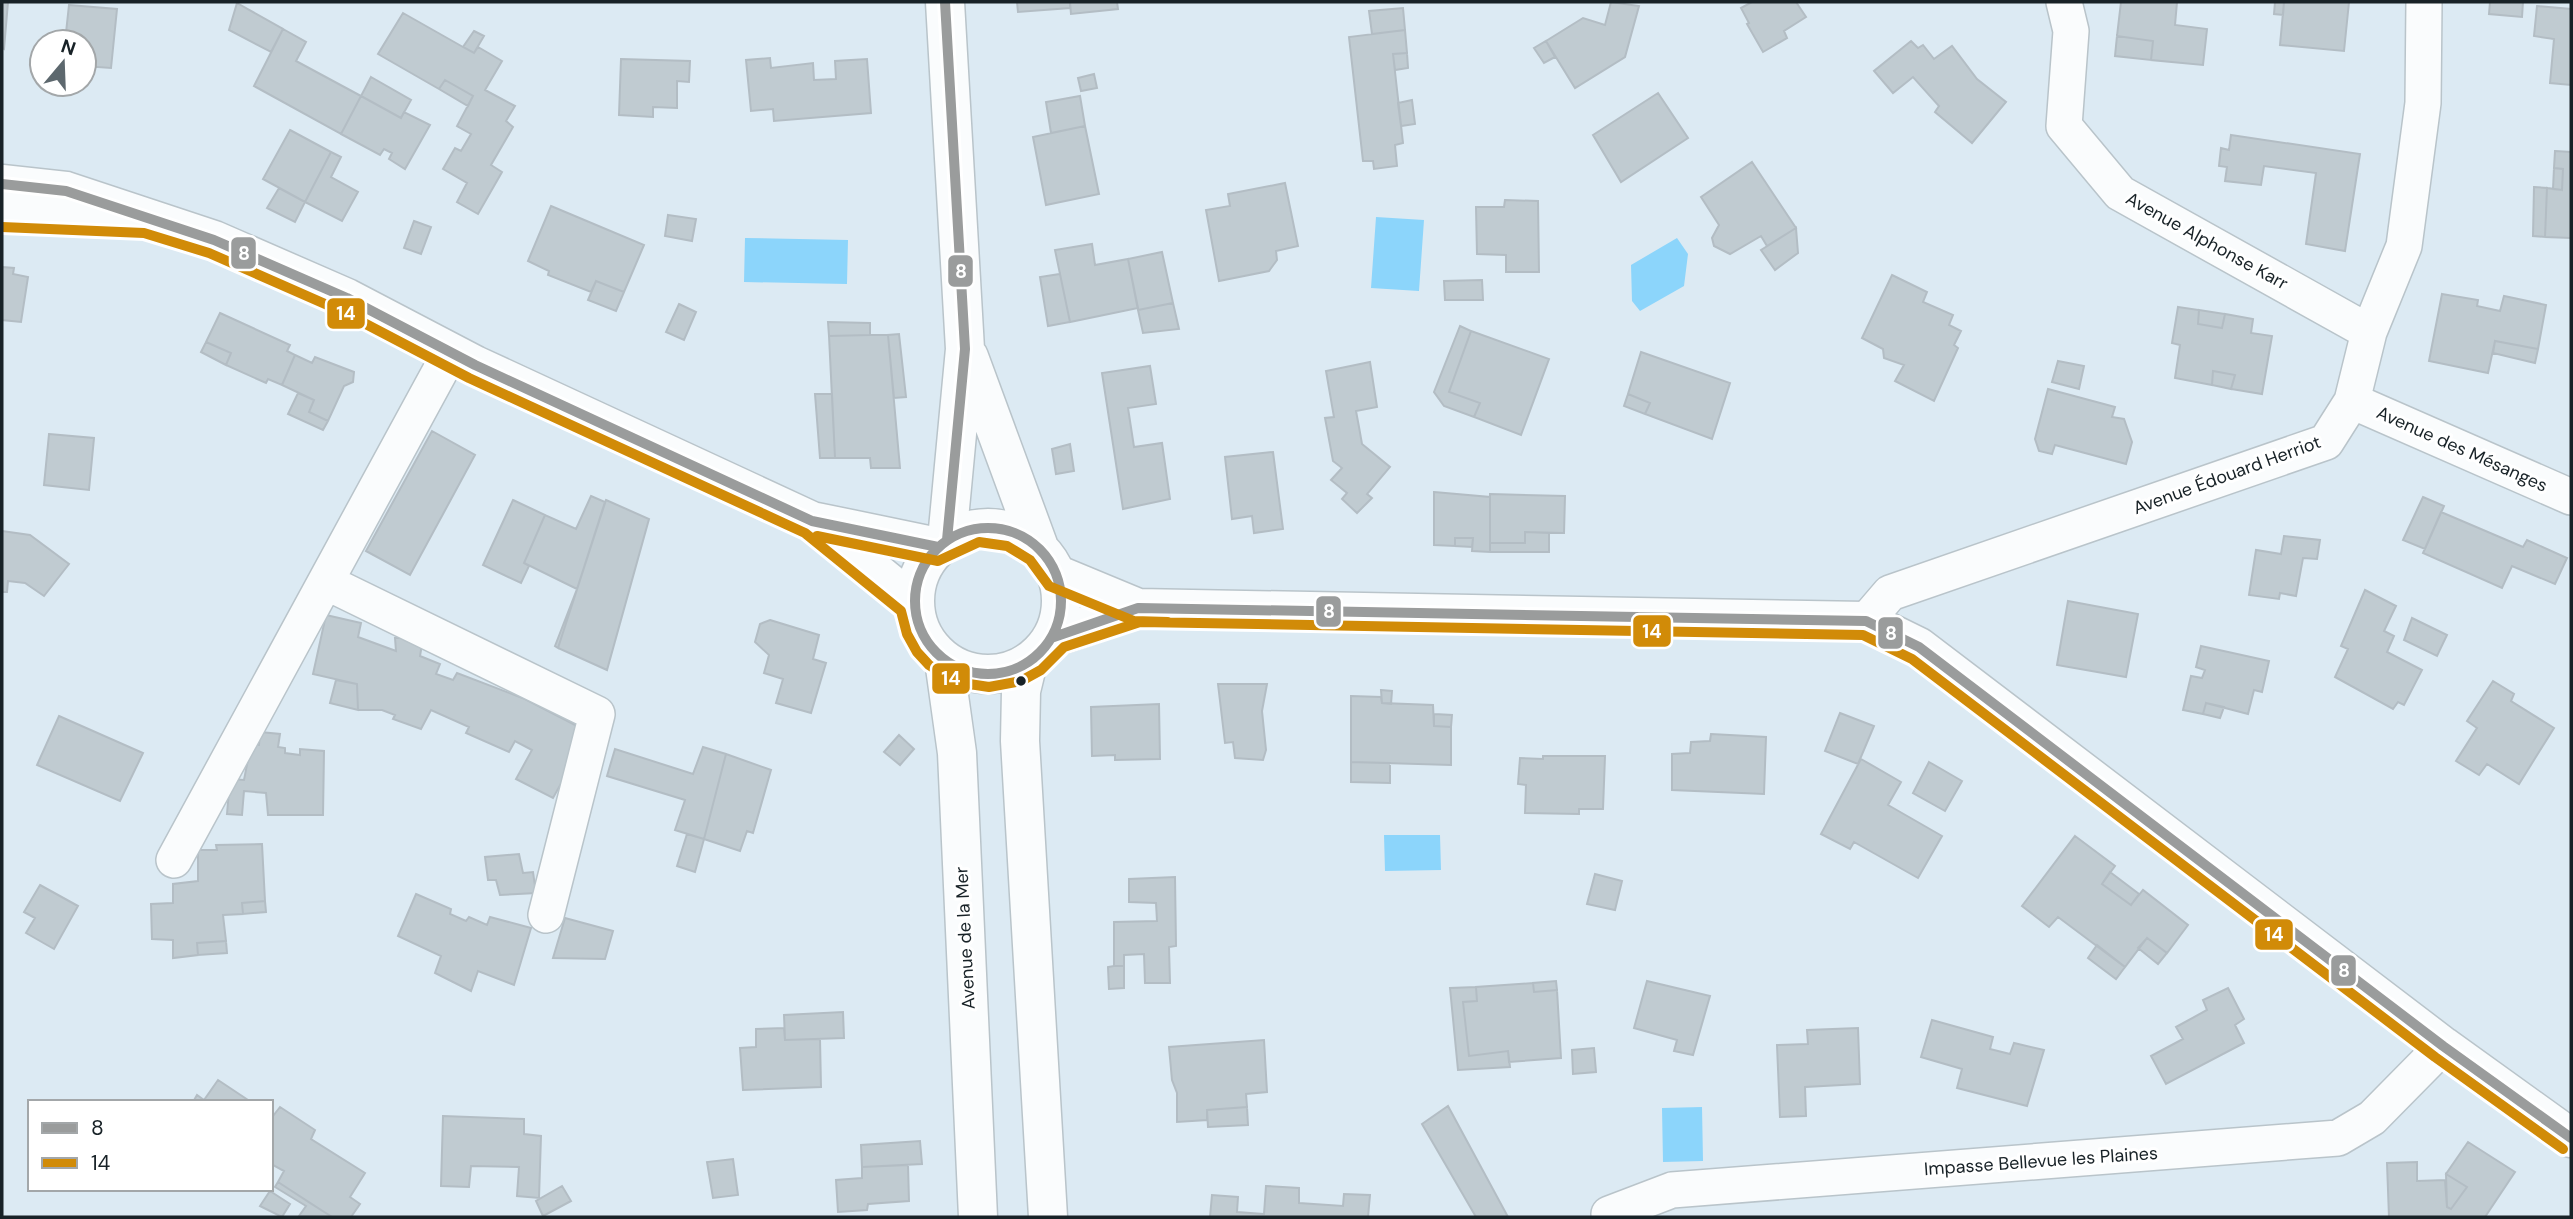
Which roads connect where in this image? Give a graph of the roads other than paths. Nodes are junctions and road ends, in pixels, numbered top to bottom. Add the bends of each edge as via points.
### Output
1 (945, 2) edge
2 (2064, 2) edge
3 (2424, 2) edge
4 (2, 184) edge
5 (2, 213) edge
6 (146, 219) junction
7 (2369, 332) junction
8 (965, 349) junction
9 (450, 353) junction
10 (2352, 401) junction
11 (2571, 497) edge
12 (812, 521) junction
13 (942, 543) junction
14 (1048, 562) junction
15 (326, 582) junction
16 (914, 603) junction
17 (1138, 608) junction
18 (1866, 621) junction
19 (1040, 650) junction
20 (944, 660) junction
21 (174, 860) dead end
22 (546, 915) dead end
23 (2443, 1046) junction
24 (2571, 1138) edge
25 (1609, 1214) dead end
26 (978, 1217) edge
27 (1048, 1217) edge

1 - 8 street
2 - 7 street, Avenue Alphonse Karr via 2071,31 2064,126 2120,193
3 - 7 street, Avenue Édouard Herriot via 2423,103 2404,246
4 - 6 street via 66,191
5 - 6 street
6 - 9 street via 214,240 347,298
7 - 10 street, Avenue Édouard Herriot
8 - 13 street
8 - 14 street
9 - 12 street
9 - 15 street
10 - 11 street, Avenue des Mésanges
10 - 18 street, Avenue Édouard Herriot via 2326,442 1890,593
12 - 13 street
12 - 16 street
13 - 14 street via 962,532 995,528 1027,539
13 - 16 street via 916,582
14 - 17 street
14 - 19 street via 1060,606
15 - 21 street
15 - 22 street via 597,714
16 - 20 street via 928,645
17 - 18 street
17 - 19 street
18 - 23 street via 1919,648
19 - 20 street via 1008,671 986,674
19 - 27 street via 1021,691 1020,741
20 - 26 street, Avenue de la Mer via 957,753
23 - 24 street
23 - 25 street, Impasse Bellevue les Plaines via 2372,1118 2338,1138 1672,1189

